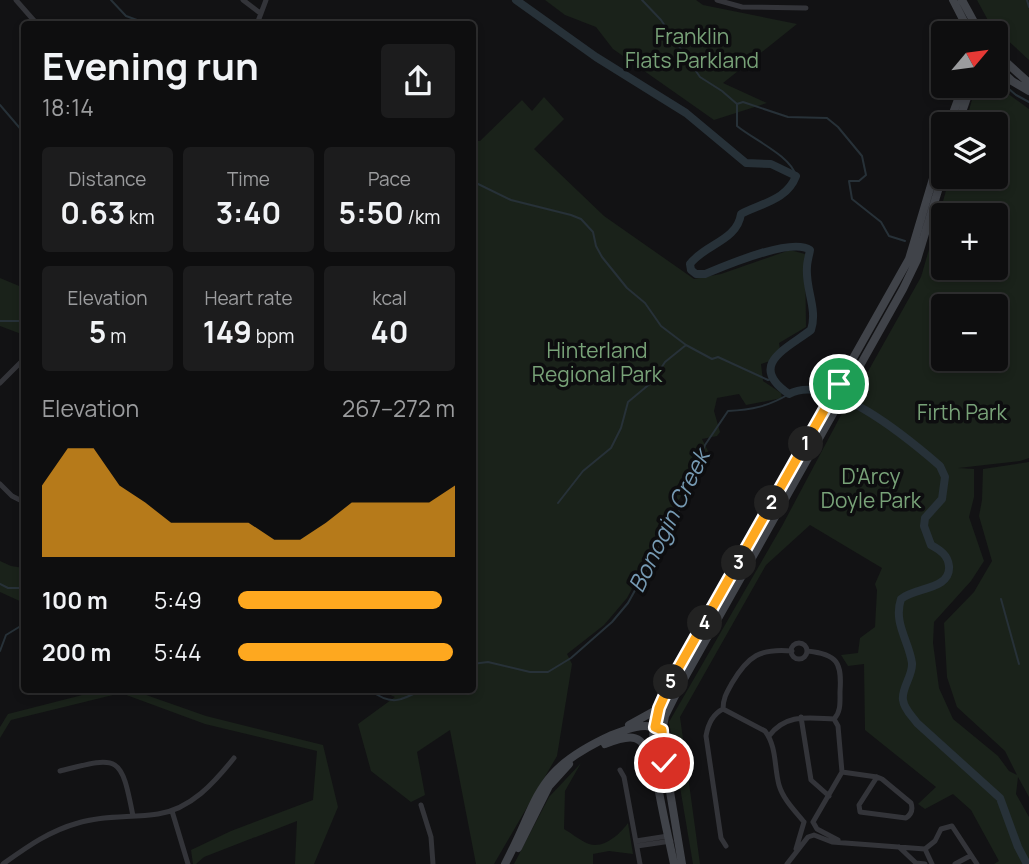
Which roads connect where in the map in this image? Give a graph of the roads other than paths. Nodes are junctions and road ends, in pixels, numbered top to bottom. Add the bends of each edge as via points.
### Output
1 (16, 0) edge
2 (243, 0) edge
3 (266, 0) edge
4 (720, 0) edge
5 (785, 0) edge
6 (953, 0) edge
7 (962, 0) edge
8 (785, 8) junction
9 (806, 8) dead end
10 (260, 13) junction
11 (34, 21) edge
12 (258, 21) edge
13 (964, 21) edge
14 (973, 21) edge
15 (1008, 64) edge
16 (1008, 76) edge
17 (1029, 83) edge
18 (1029, 91) edge
19 (931, 185) edge
20 (938, 189) edge
21 (21, 362) edge
22 (0, 383) edge
23 (830, 411) junction
24 (0, 484) edge
25 (21, 500) edge
26 (755, 543) junction
27 (792, 651) junction
28 (807, 651) junction
29 (659, 708) junction
30 (723, 709) junction
31 (801, 717) junction
32 (834, 719) junction
33 (657, 729) junction
34 (769, 736) junction
35 (601, 743) junction
36 (234, 758) dead end
37 (620, 770) dead end
38 (61, 771) dead end
39 (842, 772) junction
40 (877, 777) junction
41 (549, 786) junction
42 (660, 792) junction
43 (829, 796) junction
44 (421, 805) dead end
45 (172, 811) junction
46 (133, 816) junction
47 (525, 818) junction
48 (804, 822) junction
49 (813, 822) junction
50 (802, 832) junction
51 (813, 834) junction
52 (673, 838) junction
53 (637, 844) junction
54 (726, 846) dead end
55 (896, 846) junction
56 (916, 848) junction
57 (795, 852) junction
58 (927, 853) junction
59 (970, 856) junction
60 (912, 857) junction
61 (924, 863) edge
62 (955, 863) edge
63 (3, 864) edge
64 (188, 864) edge
65 (433, 864) edge
66 (506, 864) edge
67 (640, 864) edge
68 (674, 864) edge
69 (682, 864) edge
70 (787, 864) edge
71 (932, 864) edge
72 (976, 864) edge

1 - 11 street
2 - 10 street
3 - 10 street
4 - 8 street via 742,7
5 - 8 street
6 - 13 main road
7 - 14 main road
8 - 9 street
10 - 12 street
15 - 17 main road
16 - 18 main road
19 - 23 main road via 909,259 839,384
20 - 23 main road via 917,260 849,388
21 - 22 street
23 - 26 main road
24 - 25 street
26 - 29 main road
26 - 33 main road
27 - 28 street via 800,659
27 - 28 street via 800,643
27 - 30 street via 767,651 746,662 723,699
28 - 32 street via 827,654 839,667 839,711
29 - 33 main road
29 - 35 main road
30 - 34 street
30 - 54 street via 716,712 706,736
31 - 32 street
31 - 34 street via 789,719
31 - 43 street via 811,780
32 - 39 street
33 - 35 main road via 630,728
33 - 42 main road via 654,755
33 - 52 main road
34 - 48 street via 779,786
35 - 41 main road via 566,766
35 - 42 main road via 626,737 641,740
35 - 47 main road via 569,758 551,774
36 - 45 street via 206,791
37 - 53 street
38 - 46 street via 103,760 115,764 123,774
39 - 40 street
39 - 43 street
40 - 40 street via 859,805 860,813 906,818 914,811 911,803
41 - 47 main road
41 - 66 main road
42 - 52 main road
43 - 49 street
44 - 65 street
45 - 46 street
45 - 64 street
46 - 63 street via 68,826 42,837
47 - 66 main road
48 - 49 street
48 - 50 street
49 - 51 street
50 - 51 street
50 - 57 street
51 - 55 street via 832,842
51 - 57 street
52 - 53 street
52 - 68 main road
52 - 69 main road
53 - 67 street
55 - 56 street
55 - 60 street
56 - 58 street
56 - 60 street
57 - 70 street
58 - 59 street via 941,829 952,825
58 - 61 street
58 - 71 street
59 - 62 street
59 - 72 street
60 - 61 street via 916,863

